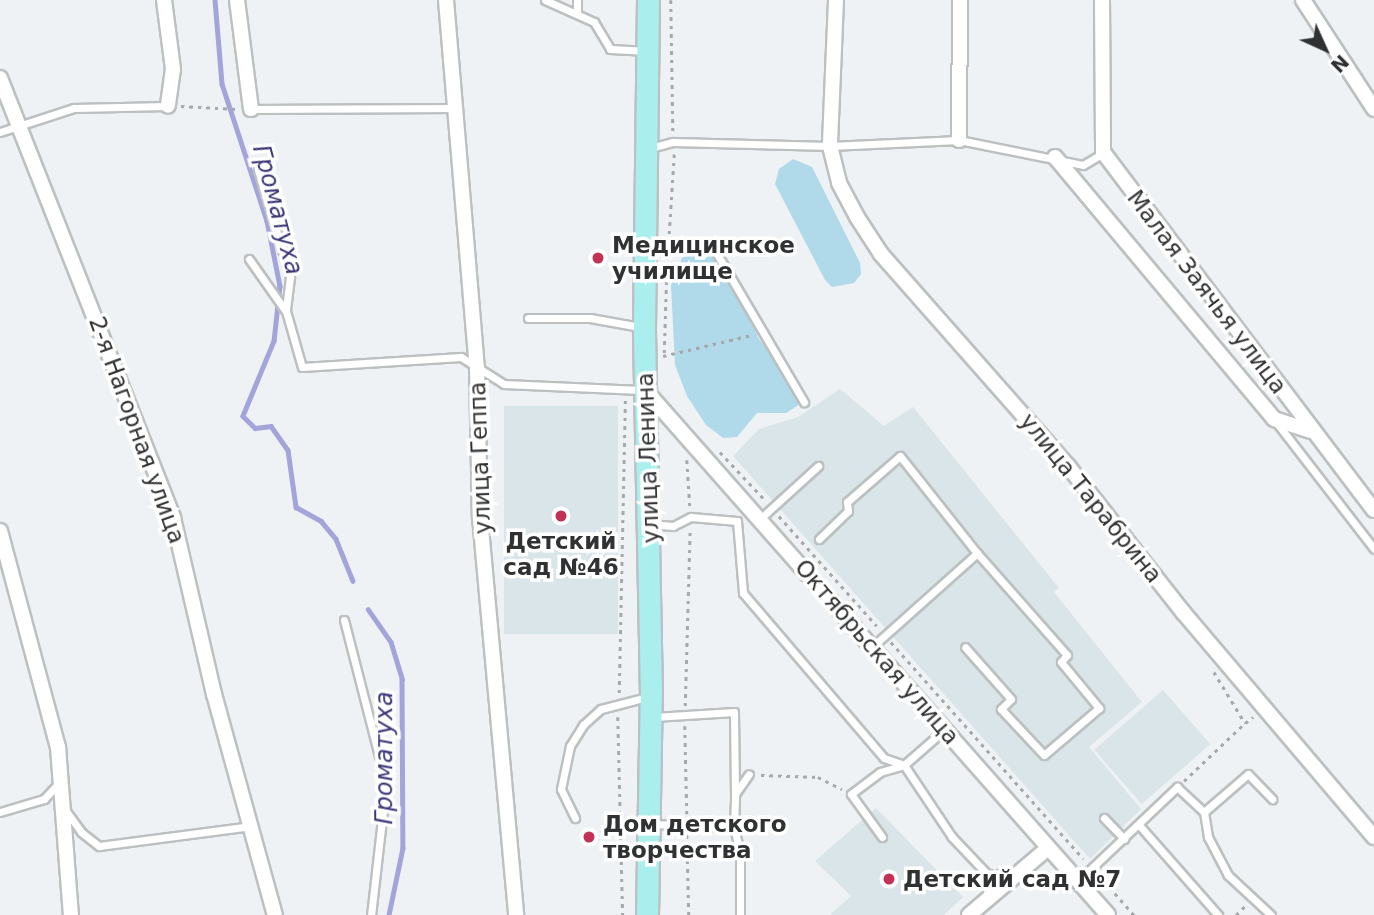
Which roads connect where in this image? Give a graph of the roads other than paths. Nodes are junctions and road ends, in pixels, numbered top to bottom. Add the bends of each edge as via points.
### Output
1 (164, 0) edge
2 (237, 0) edge
3 (446, 0) edge
4 (545, 0) edge
5 (577, 0) edge
6 (648, 0) edge
7 (836, 0) edge
8 (960, 0) edge
9 (1102, 0) edge
10 (1303, 0) edge
11 (577, 13) junction
12 (647, 51) junction
13 (0, 78) edge
14 (168, 106) joint
15 (455, 108) junction
16 (251, 109) joint
17 (1374, 109) edge
18 (18, 127) junction
19 (0, 132) edge
20 (959, 140) junction
21 (830, 146) junction
22 (646, 149) junction
23 (1103, 152) junction
24 (1055, 157) junction
25 (258, 170) dead end
26 (645, 242) junction
27 (249, 259) dead end
28 (286, 311) junction
29 (528, 318) dead end
30 (644, 328) junction
31 (477, 367) junction
32 (636, 390) junction
33 (804, 402) dead end
34 (1274, 419) junction
35 (1311, 431) junction
36 (818, 466) dead end
37 (1374, 510) edge
38 (767, 512) junction
39 (650, 524) junction
40 (0, 533) edge
41 (819, 539) dead end
42 (1374, 549) edge
43 (977, 553) junction
44 (344, 620) dead end
45 (965, 647) dead end
46 (871, 648) junction
47 (651, 707) junction
48 (945, 730) junction
49 (904, 765) junction
50 (749, 775) road end
51 (60, 782) junction
52 (735, 794) junction
53 (1272, 799) dead end
54 (62, 805) junction
55 (0, 812) edge
56 (1204, 813) junction
57 (575, 818) dead end
58 (1104, 818) dead end
59 (650, 824) junction
60 (1139, 825) junction
61 (251, 826) junction
62 (734, 827) junction
63 (882, 837) dead end
64 (1374, 837) edge
65 (1124, 839) junction
66 (1048, 848) junction
67 (1020, 871) junction
68 (1077, 882) junction
69 (71, 915) edge
70 (275, 915) edge
71 (371, 915) edge
72 (516, 915) edge
73 (648, 915) edge
74 (740, 915) edge
75 (969, 915) edge
76 (1108, 915) edge
77 (1218, 915) edge
78 (1271, 915) edge

1 - 14 street via 173,69
2 - 16 street
3 - 15 street, улица Геппа
4 - 11 lane
5 - 11 lane
6 - 12 main road, улица Ленина
7 - 21 street, улица Тарабрина
8 - 20 street
9 - 23 street
10 - 17 street
11 - 12 lane via 594,22 610,49
12 - 22 main road, улица Ленина
13 - 18 street, 2-я Нагорная улица
14 - 18 lane via 131,103 74,108
15 - 16 lane
15 - 31 street, улица Геппа
18 - 19 lane
18 - 61 street, 2-я Нагорная улица via 85,285 173,518
20 - 21 lane
20 - 24 lane
21 - 22 lane via 673,142
21 - 64 street, улица Тарабрина via 839,183 881,254 1068,466 1183,612
22 - 26 main road, улица Ленина
23 - 24 lane via 1083,165
23 - 35 street, Малая Заячья улица
24 - 34 street, Малая Заячья улица
25 - 28 lane via 290,277
26 - 30 main road, улица Ленина
26 - 33 lane via 713,247
27 - 28 lane
28 - 31 lane via 302,367 461,357
29 - 30 lane via 590,318
30 - 32 main road, улица Ленина
31 - 32 lane via 504,384
31 - 72 street, улица Геппа via 480,517
32 - 38 street, Октябрьская улица
32 - 39 main road, улица Ленина
34 - 35 street, Малая Заячья улица
34 - 42 lane, Малая Заячья улица
35 - 37 street, Малая Заячья улица
36 - 38 lane
38 - 46 street, Октябрьская улица
39 - 47 main road, улица Ленина
39 - 49 lane via 673,526 691,517 737,521 743,593 884,758
40 - 51 street via 58,747
41 - 43 lane via 848,511 847,502 900,456
43 - 45 lane via 1068,655 1061,662 1099,708 1044,755 1001,709 1011,699
43 - 46 lane
44 - 71 lane via 386,784
46 - 48 street, Октябрьская улица
47 - 52 lane via 685,714 734,712
47 - 57 lane via 619,703 601,709 583,725 570,746 561,789
47 - 59 main road, улица Ленина
48 - 49 lane
48 - 66 street, Октябрьская улица
49 - 63 lane via 880,772 851,794
49 - 67 lane via 952,837 988,875
50 - 52 lane
51 - 54 street
51 - 55 lane via 44,799
52 - 62 lane
53 - 56 lane via 1248,774
54 - 61 lane via 81,832 99,846
54 - 69 street
56 - 60 lane via 1177,787
56 - 78 lane via 1208,837 1228,875
58 - 65 lane
59 - 62 lane
59 - 73 main road, улица Ленина
60 - 65 lane
60 - 77 lane
61 - 70 street, 2-я Нагорная улица
62 - 74 lane via 740,854
65 - 68 lane
66 - 67 street
66 - 68 street, Октябрьская улица
67 - 75 street
68 - 76 street, Октябрьская улица

